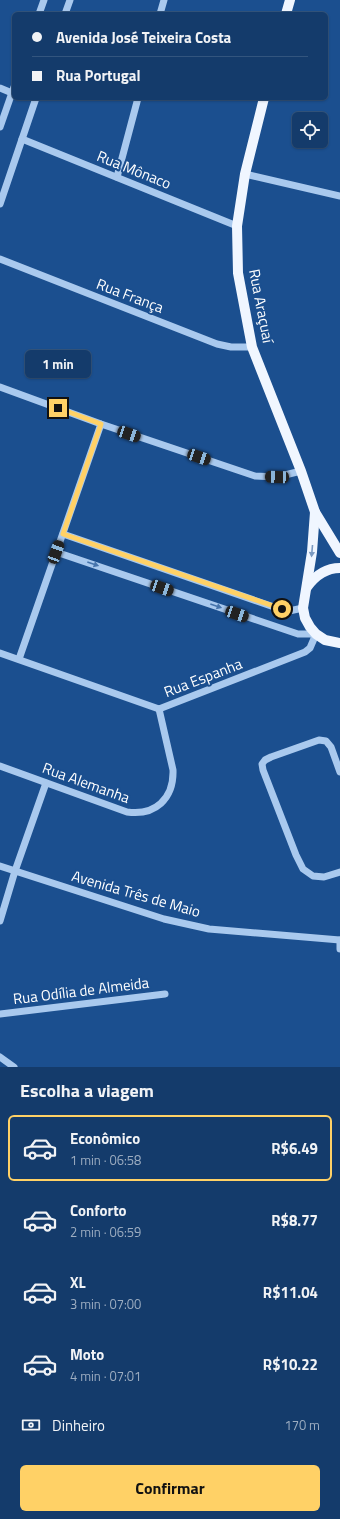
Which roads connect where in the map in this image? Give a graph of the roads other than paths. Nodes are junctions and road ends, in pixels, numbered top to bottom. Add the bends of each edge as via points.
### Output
1 (44, 0) edge
2 (70, 0) edge
3 (164, 0) edge
4 (290, 0) edge
5 (40, 12) edge
6 (67, 12) edge
7 (161, 12) edge
8 (287, 12) edge
9 (0, 88) edge
10 (12, 90) edge
11 (12, 93) edge
12 (35, 100) edge
13 (137, 100) edge
14 (264, 100) edge
15 (0, 127) edge
16 (22, 139) junction
17 (245, 174) junction
18 (117, 177) junction
19 (340, 196) edge
20 (0, 204) edge
21 (237, 226) junction
22 (0, 259) edge
23 (252, 347) junction
24 (0, 387) edge
25 (101, 424) junction
26 (301, 471) junction
27 (315, 512) junction
28 (63, 534) junction
29 (56, 552) junction
30 (340, 553) edge
31 (340, 568) edge
32 (306, 589) junction
33 (303, 608) junction
34 (316, 634) junction
35 (340, 643) edge
36 (0, 653) edge
37 (19, 660) junction
38 (159, 709) junction
39 (0, 766) edge
40 (340, 772) edge
41 (46, 783) junction
42 (0, 866) edge
43 (16, 871) junction
44 (340, 872) edge
45 (0, 921) edge
46 (340, 940) edge
47 (340, 949) edge
48 (166, 994) dead end
49 (0, 1014) edge
50 (0, 1056) edge
51 (14, 1067) edge

1 - 5 street
2 - 6 street
3 - 7 street
4 - 8 main road
9 - 10 street
11 - 15 street
12 - 16 street
13 - 18 street
14 - 17 main road, Rua Araçuaí
16 - 18 street, Rua Mônaco
16 - 20 street
17 - 19 street
17 - 21 main road, Rua Araçuaí
18 - 21 street, Rua Mônaco
21 - 23 main road, Rua Araçuaí via 238,273
22 - 23 street, Rua França via 217,344
23 - 26 main road, Rua Araçuaí
24 - 25 street
25 - 26 street via 255,476 277,477
25 - 28 street
26 - 27 main road, Rua Araçuaí
27 - 30 main road, Rua Araçuaí
27 -> 32 main road, Rua Araçuaí
28 - 29 street
28 - 33 street via 274,607 289,611
29 -> 34 street via 298,634
29 - 37 street
31 - 32 main road via 327,570 318,575
32 - 33 main road, Rua Araçuaí
33 - 34 main road, Rua Araçuaí via 305,618
34 - 35 main road via 325,640
34 - 38 street, Rua Espanha via 310,648 305,652
36 - 37 street, Rua Espanha
37 - 38 street, Rua Espanha
38 - 41 street, Rua Alemanha via 173,779 168,794 157,806 142,813 127,812
39 - 41 street, Rua Alemanha
40 - 44 street via 331,748 326,741 319,740 272,757 262,764 303,869 313,876 324,877
41 - 43 street
42 - 43 street, Avenida Três de Maio
43 - 45 street
43 - 46 street, Avenida Três de Maio via 164,919 209,929
46 - 47 street
48 - 49 street, Rua Odília de Almeida
50 - 51 street

